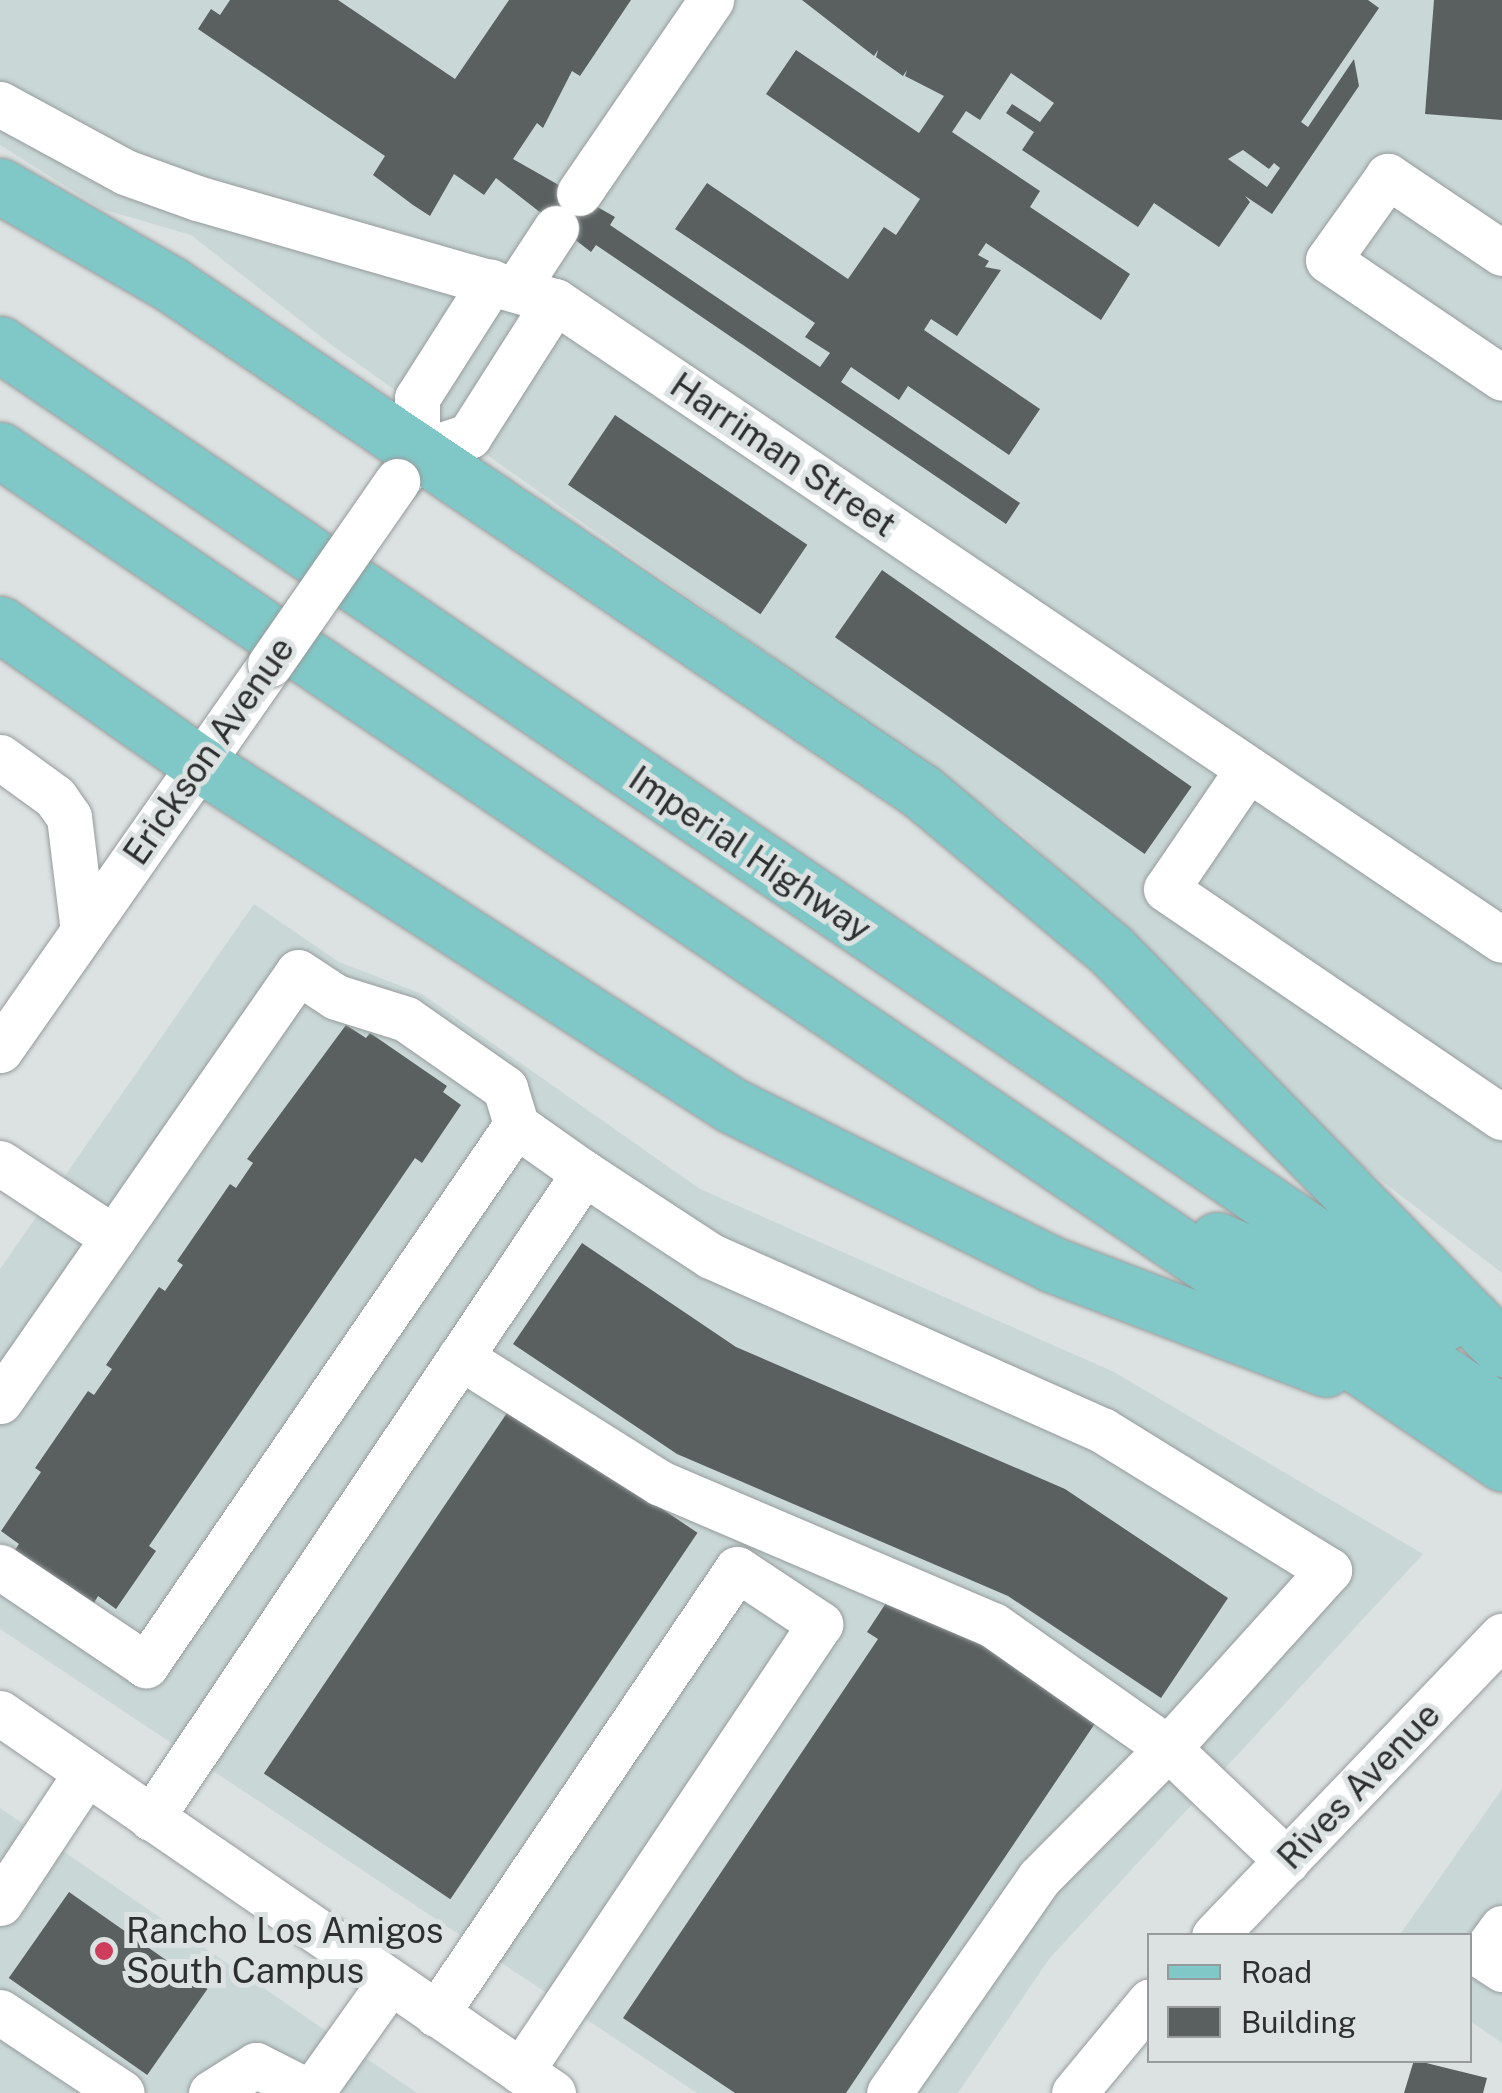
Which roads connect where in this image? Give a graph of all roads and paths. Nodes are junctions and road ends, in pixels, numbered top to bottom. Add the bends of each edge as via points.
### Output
1 (711, 0) edge
2 (0, 104) edge
3 (0, 186) edge
4 (1502, 252) edge
5 (521, 291) junction
6 (0, 344) edge
7 (1502, 378) edge
8 (0, 450) edge
9 (408, 467) junction
10 (0, 624) edge
11 (0, 757) edge
12 (200, 764) junction
13 (1248, 769) junction
14 (83, 932) junction
15 (1502, 940) edge
16 (0, 1050) edge
17 (1502, 1117) edge
18 (516, 1125) junction
19 (0, 1163) edge
20 (584, 1172) junction
21 (1112, 1196) junction
22 (114, 1238) junction
23 (1502, 1349) edge
24 (460, 1357) junction
25 (1502, 1361) edge
26 (0, 1400) edge
27 (1412, 1403) junction
28 (1502, 1413) edge
29 (1502, 1463) edge
30 (804, 1545) junction
31 (0, 1568) edge
32 (772, 1592) junction
33 (1502, 1636) edge
34 (0, 1714) edge
35 (1168, 1748) junction
36 (86, 1773) junction
37 (152, 1818) junction
38 (1287, 1861) junction
39 (0, 1903) edge
40 (1502, 1928) edge
41 (1217, 1933) edge
42 (1502, 1970) edge
43 (390, 1982) junction
44 (1147, 2005) edge
45 (0, 2012) edge
46 (436, 2014) junction
47 (537, 2082) edge
48 (122, 2093) edge
49 (211, 2093) edge
50 (311, 2093) edge
51 (889, 2093) edge
52 (1074, 2093) edge

1 - 5 street
2 - 5 street, Harriman Street via 125,172
3 - 9 main road via 172,284
4 - 7 street via 1388,176 1328,260
5 - 9 street via 417,398
5 - 9 street via 469,436
5 - 13 street, Harriman Street
6 - 25 main road, Imperial Highway
8 - 21 main road
9 - 12 street, Erickson Avenue, bridge
9 - 23 main road via 922,792 1111,950
10 - 12 main road
11 - 14 street via 55,797 69,817
12 - 14 street, Erickson Avenue
12 - 27 main road via 732,1106 853,1171 1051,1264
13 - 15 street, Harriman Street
13 - 17 street via 1166,889
14 - 16 street, Erickson Avenue
18 - 20 street
18 - 22 street via 505,1088 406,1019 336,997 298,972
18 - 31 street via 146,1665
19 - 22 street
20 - 24 street
20 - 35 street via 726,1264 1102,1430 1329,1570
21 - 27 main road
21 - 28 main road via 1288,1270
22 - 26 street
24 - 30 street via 660,1483
24 - 37 street
27 - 29 main road
30 - 32 street
30 - 35 street via 993,1625
32 - 46 street via 737,1569
32 - 47 street via 820,1624
33 - 38 street, Rives Avenue
34 - 36 street
35 - 38 street
35 - 51 street via 1039,1878
36 - 37 street
36 - 39 street
37 - 43 street
38 - 41 street, Rives Avenue
40 - 42 street via 1482,1956
43 - 46 street
43 - 50 street
44 - 52 street
45 - 48 street
46 - 47 street
49 - 50 street via 256,2065

